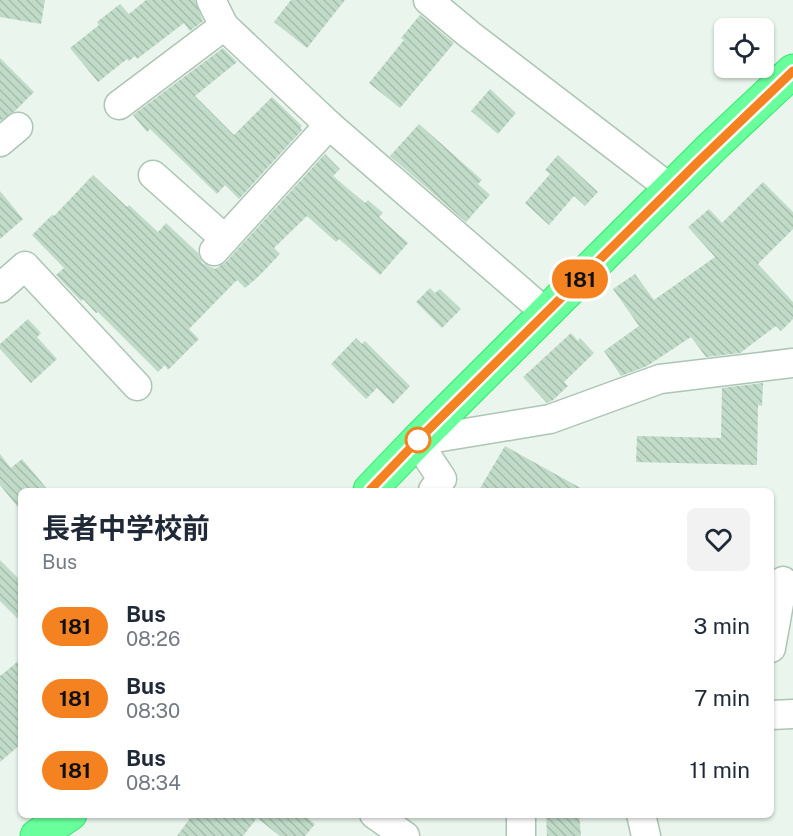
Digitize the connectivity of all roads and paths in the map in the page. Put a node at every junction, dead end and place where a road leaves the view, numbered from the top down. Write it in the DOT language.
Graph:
graph roads {
  1 [pos="211,0"];
  2 [pos="428,0"];
  3 [pos="224,26"];
  4 [pos="793,71"];
  5 [pos="119,105"];
  6 [pos="329,125"];
  7 [pos="153,175"];
  8 [pos="671,189"];
  9 [pos="0,288"];
  10 [pos="546,313"];
  11 [pos="793,363"];
  12 [pos="137,386"];
  13 [pos="417,441"];
  14 [pos="372,488"];
  15 [pos="435,488"];
  16 [pos="783,581"];
  17 [pos="774,631"];
  18 [pos="793,714"];
  19 [pos="774,715"];
  20 [pos="64,818"];
  21 [pos="380,818"];
  22 [pos="521,818"];
  23 [pos="642,818"];
  24 [pos="38,836"];
  25 [pos="405,836"];
  26 [pos="521,836"];
  27 [pos="646,836"];
  1 -- 3 [label="street"];
  2 -- 8 [label="street"];
  3 -- 5 [label="street"];
  3 -- 6 [label="street"];
  4 -- 8 [label="highway"];
  6 -- 7 [label="street"];
  6 -- 10 [label="street"];
  8 -- 10 [label="highway"];
  9 -- 12 [label="street"];
  10 -- 13 [label="highway"];
  11 -- 13 [label="street"];
  13 -- 14 [label="highway"];
  13 -- 15 [label="street"];
  16 -- 17 [label="street"];
  18 -- 19 [label="street"];
  20 -- 24 [label="highway"];
  21 -- 25 [label="street"];
  22 -- 26 [label="street"];
  23 -- 27 [label="street"];
}
